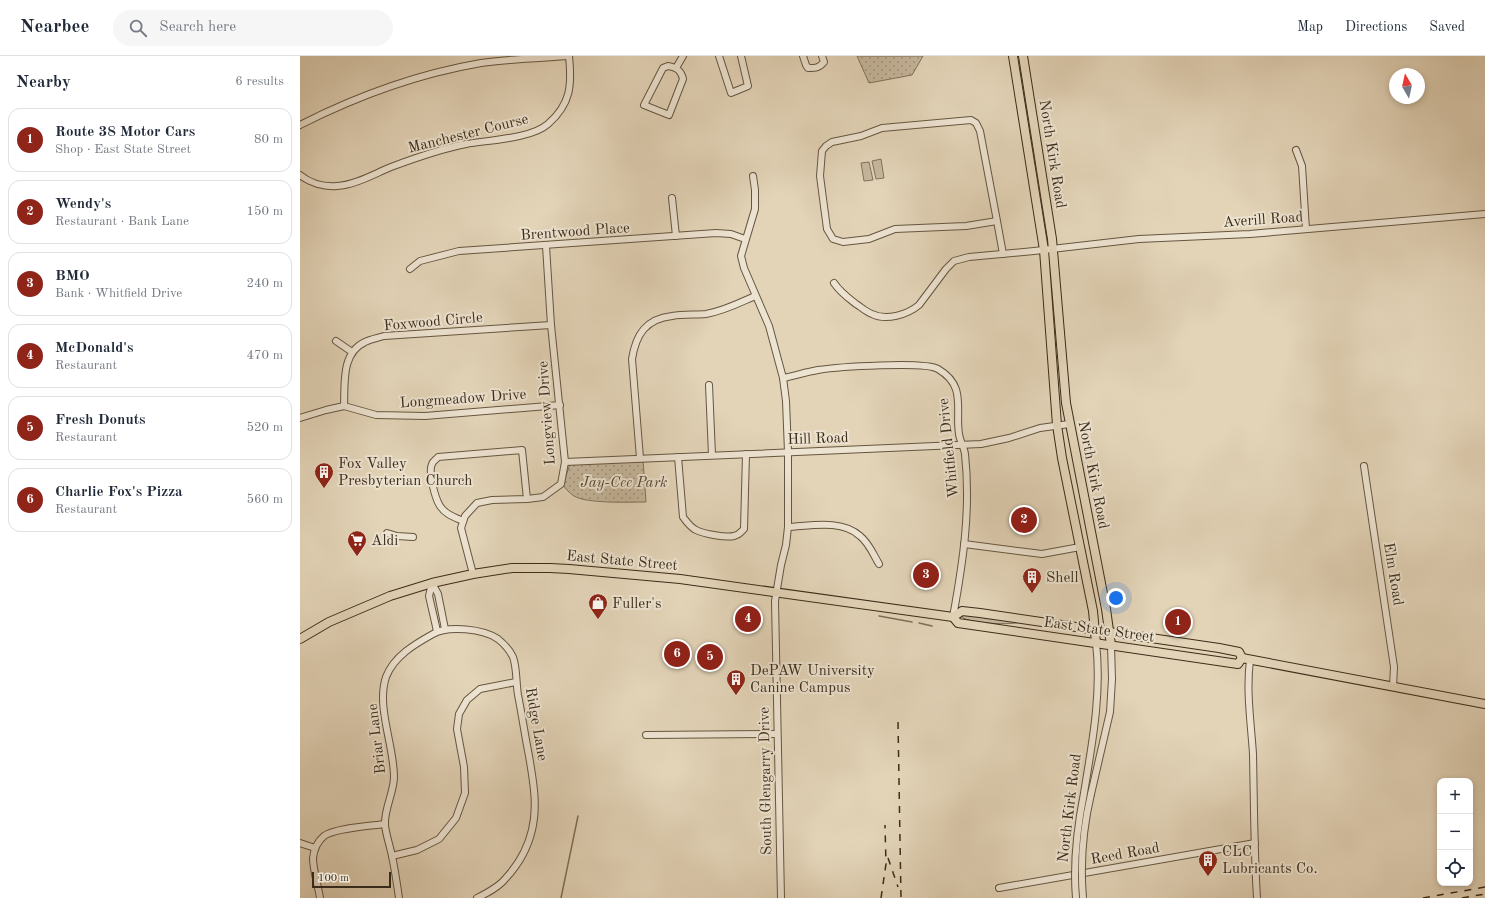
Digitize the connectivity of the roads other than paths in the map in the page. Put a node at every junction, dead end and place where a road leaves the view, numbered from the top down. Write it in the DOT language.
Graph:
graph roads {
  1 [pos="569,56"];
  2 [pos="683,56"];
  3 [pos="719,56"];
  4 [pos="742,56"];
  5 [pos="804,56"];
  6 [pos="822,56"];
  7 [pos="1013,56"];
  8 [pos="1023,56"];
  9 [pos="676,68"];
  10 [pos="300,125"];
  11 [pos="1296,150"];
  12 [pos="300,175"];
  13 [pos="753,176"];
  14 [pos="672,198"];
  15 [pos="1485,214"];
  16 [pos="997,222"];
  17 [pos="1306,229"];
  18 [pos="676,236"];
  19 [pos="745,239"];
  20 [pos="546,246"];
  21 [pos="1053,249"];
  22 [pos="1044,250"];
  23 [pos="1003,254"];
  24 [pos="410,269"];
  25 [pos="834,283"];
  26 [pos="755,296"];
  27 [pos="551,325"];
  28 [pos="336,341"];
  29 [pos="352,352"];
  30 [pos="783,378"];
  31 [pos="709,385"];
  32 [pos="560,404"];
  33 [pos="344,406"];
  34 [pos="300,418"];
  35 [pos="1069,424"];
  36 [pos="1057,425"];
  37 [pos="962,445"];
  38 [pos="788,452"];
  39 [pos="746,454"];
  40 [pos="712,455"];
  41 [pos="640,458"];
  42 [pos="678,458"];
  43 [pos="565,462"];
  44 [pos="1364,466"];
  45 [pos="527,499"];
  46 [pos="463,521"];
  47 [pos="788,527"];
  48 [pos="387,533"];
  49 [pos="413,537"];
  50 [pos="964,544"];
  51 [pos="1080,547"];
  52 [pos="879,564"];
  53 [pos="472,574"];
  54 [pos="432,583"];
  55 [pos="776,592"];
  56 [pos="953,617"];
  57 [pos="445,629"];
  58 [pos="1095,629"];
  59 [pos="437,631"];
  60 [pos="1109,631"];
  61 [pos="300,637"];
  62 [pos="1096,643"];
  63 [pos="1111,645"];
  64 [pos="1246,659"];
  65 [pos="516,682"];
  66 [pos="1393,687"];
  67 [pos="1485,704"];
  68 [pos="777,734"];
  69 [pos="646,735"];
  70 [pos="385,824"];
  71 [pos="300,843"];
  72 [pos="1255,843"];
  73 [pos="315,848"];
  74 [pos="392,856"];
  75 [pos="999,888"];
  76 [pos="320,898"];
  77 [pos="399,898"];
  78 [pos="477,898"];
  79 [pos="781,898"];
  80 [pos="1076,898"];
  81 [pos="1083,898"];
  82 [pos="1257,898"];
  1 -- 10 [label="street"];
  1 -- 12 [label="street, Manchester Course"];
  2 -- 9 [label="street"];
  3 -- 4 [label="street"];
  5 -- 6 [label="street"];
  7 -- 22 [label="main road, North Kirk Road"];
  8 -- 21 [label="main road, North Kirk Road"];
  9 -- 9 [label="street"];
  11 -- 17 [label="street"];
  13 -- 19 [label="street, South Glengarry Drive"];
  14 -- 18 [label="street"];
  15 -- 17 [label="street, Averill Road"];
  16 -- 16 [label="street"];
  16 -- 23 [label="street"];
  17 -- 21 [label="street, Averill Road"];
  18 -- 19 [label="street, Brentwood Place"];
  18 -- 20 [label="street, Brentwood Place"];
  19 -- 26 [label="street, South Glengarry Drive"];
  20 -- 24 [label="street, Brentwood Place"];
  20 -- 27 [label="street, Longview Drive"];
  21 -- 22 [label="street, Averill Road"];
  21 -- 35 [label="main road, North Kirk Road"];
  22 -- 23 [label="street, Averill Road"];
  22 -- 36 [label="main road, North Kirk Road"];
  23 -- 25 [label="street, Averill Road"];
  26 -- 30 [label="street, South Glengarry Drive"];
  26 -- 41 [label="street"];
  27 -- 29 [label="street, Foxwood Circle"];
  27 -- 32 [label="street, Longview Drive"];
  28 -- 29 [label="street"];
  29 -- 33 [label="street"];
  30 -- 37 [label="street, Whitfield Drive"];
  30 -- 38 [label="street, South Glengarry Drive"];
  31 -- 40 [label="street"];
  32 -- 33 [label="street, Longmeadow Drive"];
  32 -- 43 [label="street, Longview Drive"];
  33 -- 34 [label="street, Longmeadow Drive"];
  35 -- 36 [label="street, Hill Road"];
  35 -- 60 [label="main road, North Kirk Road"];
  36 -- 37 [label="street, Hill Road"];
  36 -- 51 [label="main road, North Kirk Road"];
  37 -- 38 [label="street, Hill Road"];
  37 -- 50 [label="street, Whitfield Drive"];
  38 -- 39 [label="street, Hill Road"];
  38 -- 47 [label="street, South Glengarry Drive"];
  39 -- 40 [label="street, Hill Road"];
  39 -- 42 [label="street"];
  40 -- 42 [label="street, Hill Road"];
  41 -- 42 [label="street, Hill Road"];
  41 -- 43 [label="street, Hill Road"];
  43 -- 45 [label="street, Longview Drive"];
  44 -- 66 [label="street, Elm Road"];
  45 -- 46 [label="street, Longview Drive"];
  45 -- 46 [label="street"];
  46 -- 53 [label="street"];
  47 -- 52 [label="street"];
  47 -- 55 [label="street, South Glengarry Drive"];
  48 -- 49 [label="street"];
  50 -- 51 [label="street"];
  50 -- 56 [label="street, Whitfield Drive"];
  51 -- 58 [label="main road, North Kirk Road"];
  53 -- 54 [label="main road, East State Street"];
  53 -- 55 [label="main road, East State Street"];
  54 -- 57 [label="street"];
  54 -- 59 [label="street"];
  54 -- 61 [label="main road, East State Street"];
  55 -- 56 [label="main road, East State Street"];
  55 -- 68 [label="street, South Glengarry Drive"];
  56 -- 58 [label="main road, East State Street"];
  56 -- 62 [label="main road, East State Street"];
  57 -- 59 [label="street, Briar Lane"];
  57 -- 65 [label="street, Ridge Lane"];
  58 -- 60 [label="main road, East State Street"];
  58 -- 62 [label="main road, North Kirk Road"];
  59 -- 70 [label="street, Briar Lane"];
  60 -- 63 [label="main road, North Kirk Road"];
  60 -- 64 [label="main road, East State Street"];
  62 -- 63 [label="main road, East State Street"];
  62 -- 80 [label="street, North Kirk Road, bridge"];
  63 -- 64 [label="main road, East State Street"];
  63 -- 81 [label="street, North Kirk Road, bridge"];
  64 -- 66 [label="main road, East State Street"];
  64 -- 72 [label="street"];
  65 -- 74 [label="street"];
  65 -- 78 [label="street, Ridge Lane"];
  66 -- 67 [label="main road, East State Street"];
  68 -- 69 [label="street"];
  68 -- 79 [label="street, South Glengarry Drive"];
  70 -- 73 [label="street"];
  70 -- 74 [label="street, Briar Lane"];
  71 -- 73 [label="street"];
  72 -- 75 [label="street, Reed Road"];
  72 -- 82 [label="street"];
  73 -- 76 [label="street"];
  74 -- 77 [label="street, Briar Lane"];
}
